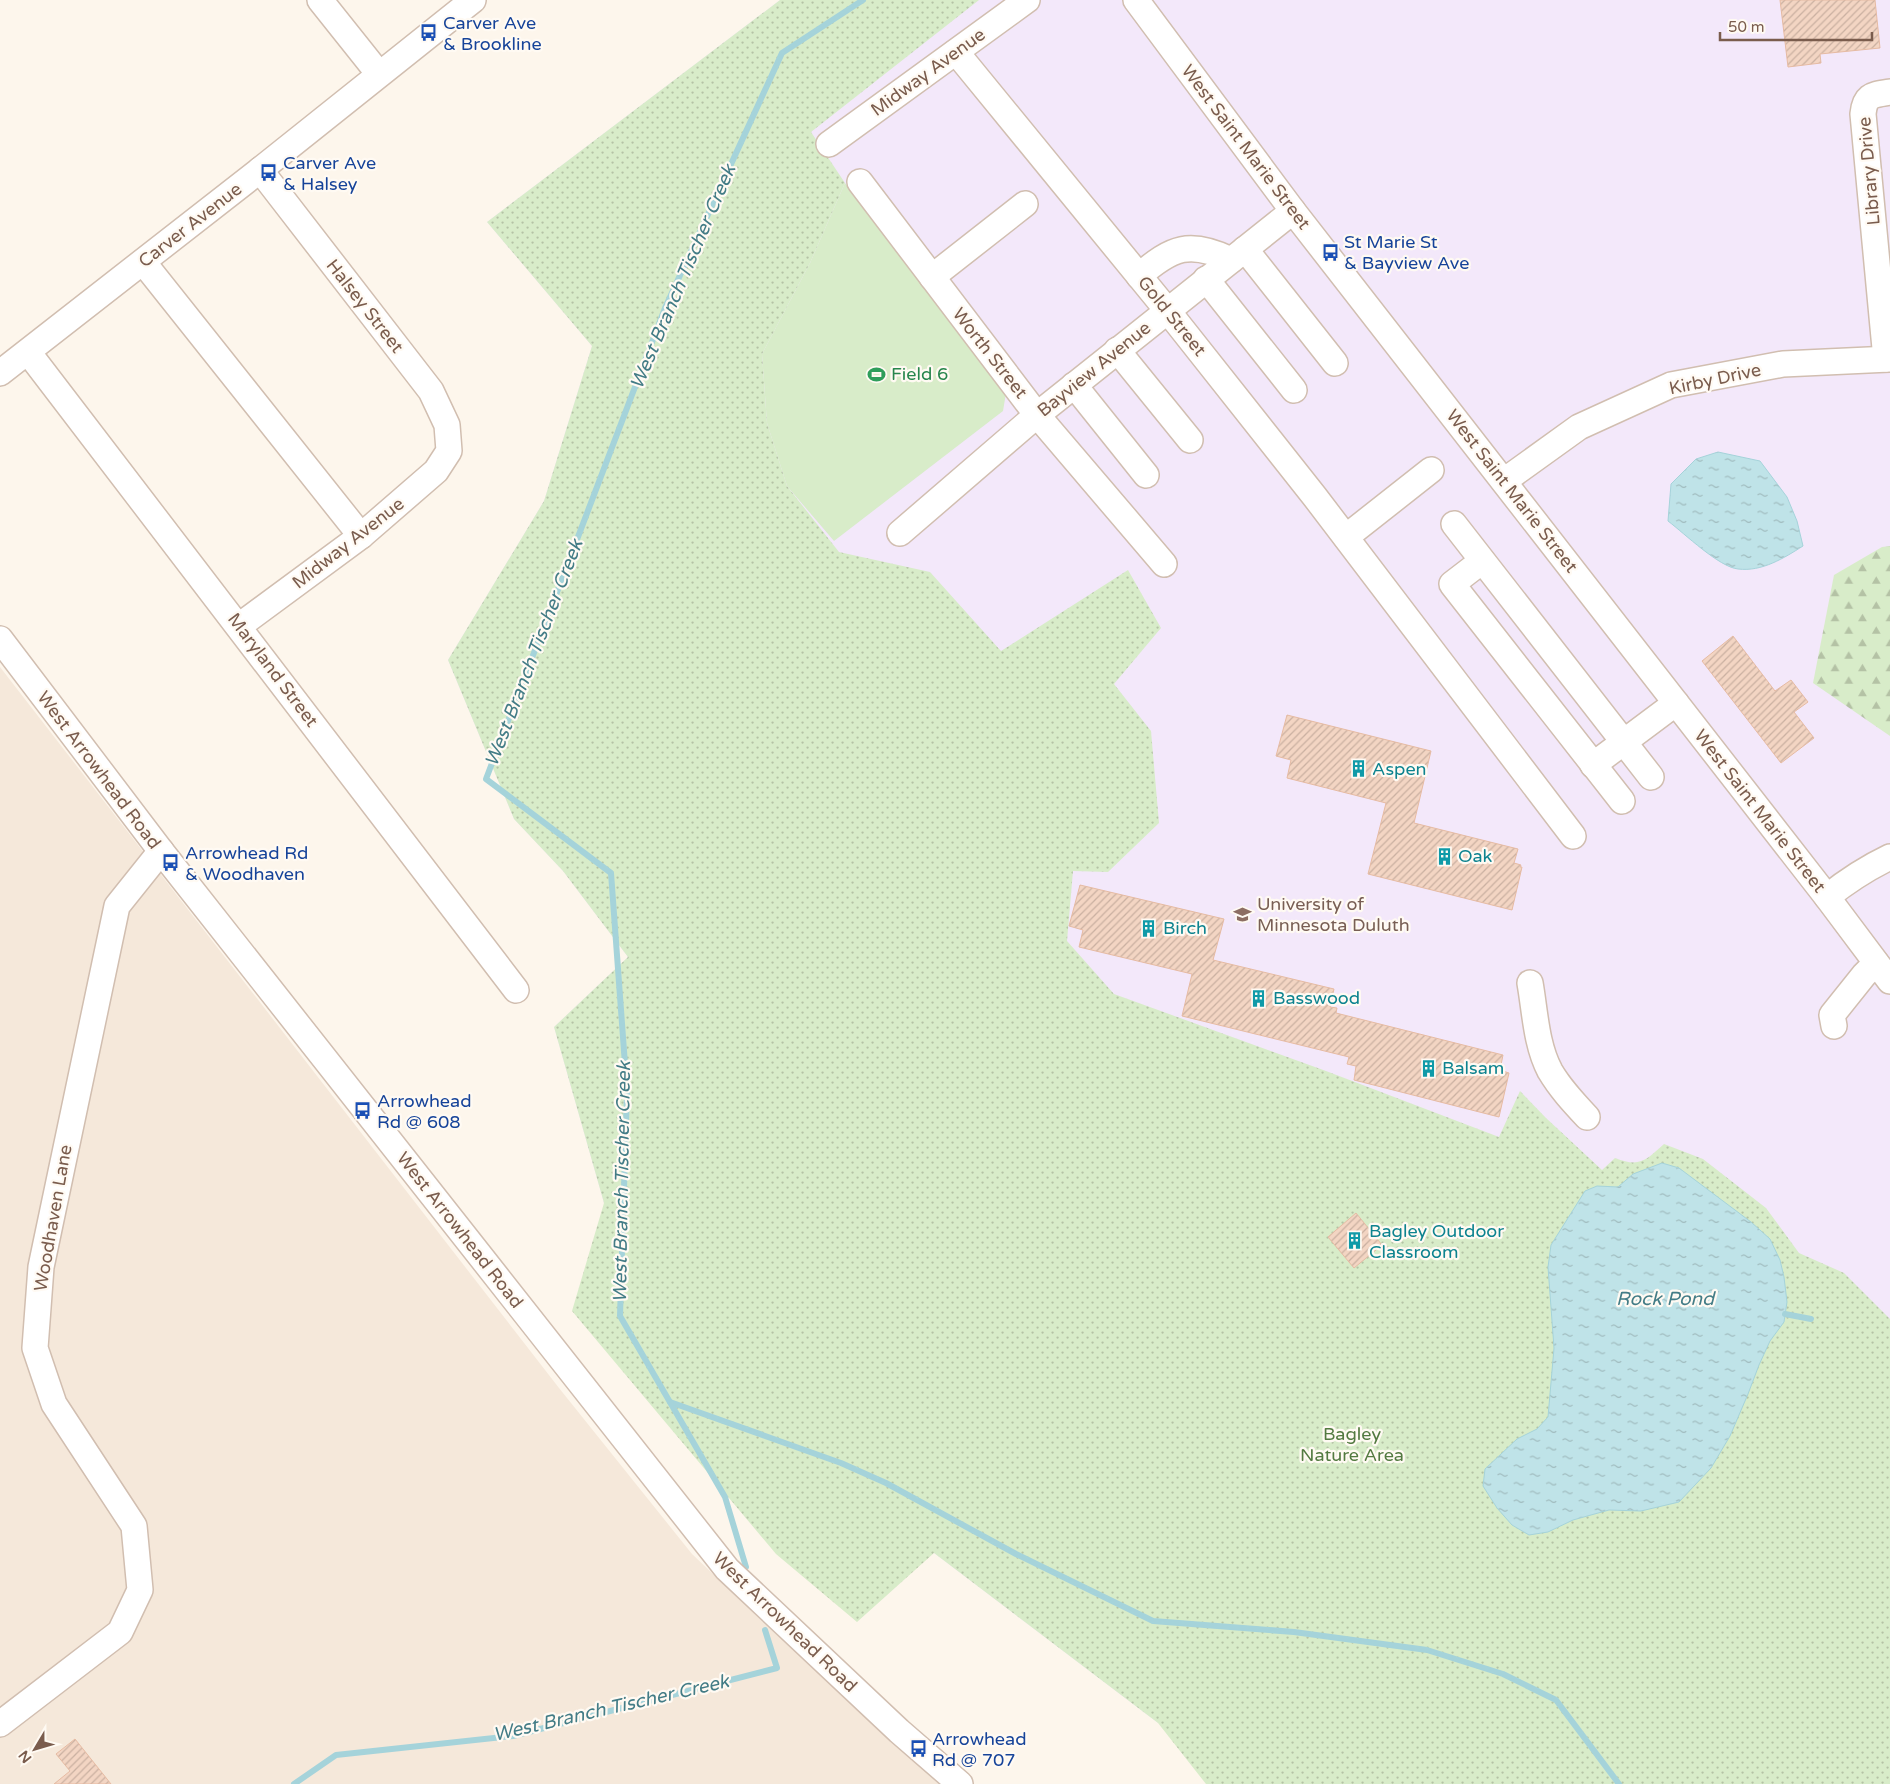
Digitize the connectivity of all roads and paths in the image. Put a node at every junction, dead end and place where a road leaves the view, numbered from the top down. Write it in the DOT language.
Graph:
graph roads {
  1 [pos="320,0"];
  2 [pos="473,0"];
  3 [pos="1027,0"];
  4 [pos="1148,4"];
  5 [pos="956,52"];
  6 [pos="379,74"];
  7 [pos="1890,92"];
  8 [pos="829,144"];
  9 [pos="260,170"];
  10 [pos="860,182"];
  11 [pos="1025,204"];
  12 [pos="1293,211"];
  13 [pos="1238,254"];
  14 [pos="143,262"];
  15 [pos="1139,276"];
  16 [pos="932,277"];
  17 [pos="1206,279"];
  18 [pos="1167,310"];
  19 [pos="1117,350"];
  20 [pos="28,352"];
  21 [pos="1888,359"];
  22 [pos="1335,363"];
  23 [pos="0,373"];
  24 [pos="1074,385"];
  25 [pos="1294,390"];
  26 [pos="1037,414"];
  27 [pos="1190,440"];
  28 [pos="450,451"];
  29 [pos="1432,470"];
  30 [pos="1146,475"];
  31 [pos="1504,481"];
  32 [pos="1454,524"];
  33 [pos="900,532"];
  34 [pos="361,536"];
  35 [pos="1346,537"];
  36 [pos="1482,561"];
  37 [pos="1164,564"];
  38 [pos="239,626"];
  39 [pos="0,639"];
  40 [pos="1676,703"];
  41 [pos="1623,741"];
  42 [pos="1593,765"];
  43 [pos="1651,777"];
  44 [pos="1622,801"];
  45 [pos="1573,836"];
  46 [pos="161,851"];
  47 [pos="1890,857"];
  48 [pos="1827,897"];
  49 [pos="1883,972"];
  50 [pos="1530,983"];
  51 [pos="516,990"];
  52 [pos="1834,1026"];
  53 [pos="1586,1117"];
  54 [pos="0,1724"];
  55 [pos="960,1784"];
  1 -- 6 [label="street"];
  2 -- 6 [label="street, Carver Avenue"];
  3 -- 5 [label="street, Midway Avenue"];
  4 -- 12 [label="street, West Saint Marie Street"];
  5 -- 8 [label="street, Midway Avenue"];
  5 -- 15 [label="street, Gold Street"];
  6 -- 9 [label="street, Carver Avenue"];
  7 -- 21 [label="street, Library Drive"];
  9 -- 14 [label="street, Carver Avenue"];
  9 -- 28 [label="street, Halsey Street"];
  10 -- 16 [label="street, Worth Street"];
  11 -- 16 [label="street"];
  12 -- 13 [label="street, Bayview Avenue"];
  12 -- 31 [label="street, West Saint Marie Street"];
  13 -- 15 [label="street"];
  13 -- 17 [label="street, Bayview Avenue"];
  13 -- 22 [label="street"];
  14 -- 20 [label="street, Carver Avenue"];
  14 -- 34 [label="street"];
  15 -- 18 [label="street, Gold Street"];
  16 -- 26 [label="street, Worth Street"];
  17 -- 18 [label="street, Bayview Avenue"];
  17 -- 25 [label="street"];
  18 -- 19 [label="street, Bayview Avenue"];
  18 -- 35 [label="street, Gold Street"];
  19 -- 24 [label="street, Bayview Avenue"];
  19 -- 27 [label="street"];
  20 -- 23 [label="street, Carver Avenue"];
  20 -- 38 [label="street, Maryland Street"];
  21 -- 31 [label="street, Kirby Drive"];
  24 -- 26 [label="street, Bayview Avenue"];
  24 -- 30 [label="street"];
  26 -- 33 [label="street, Bayview Avenue"];
  26 -- 37 [label="street, Worth Street"];
  28 -- 34 [label="street, Midway Avenue"];
  29 -- 35 [label="street"];
  31 -- 40 [label="street, West Saint Marie Street"];
  32 -- 36 [label="street"];
  34 -- 38 [label="street, Midway Avenue"];
  35 -- 45 [label="street, Gold Street"];
  36 -- 41 [label="street"];
  36 -- 42 [label="street"];
  38 -- 51 [label="street, Maryland Street"];
  39 -- 46 [label="street, West Arrowhead Road"];
  40 -- 41 [label="street"];
  40 -- 48 [label="street, West Saint Marie Street"];
  41 -- 42 [label="street"];
  41 -- 43 [label="street"];
  42 -- 44 [label="street"];
  46 -- 54 [label="street, Woodhaven Lane"];
  46 -- 55 [label="street, West Arrowhead Road"];
  47 -- 48 [label="street"];
  48 -- 49 [label="street, West Saint Marie Street"];
  49 -- 52 [label="street"];
  50 -- 53 [label="street"];
}
